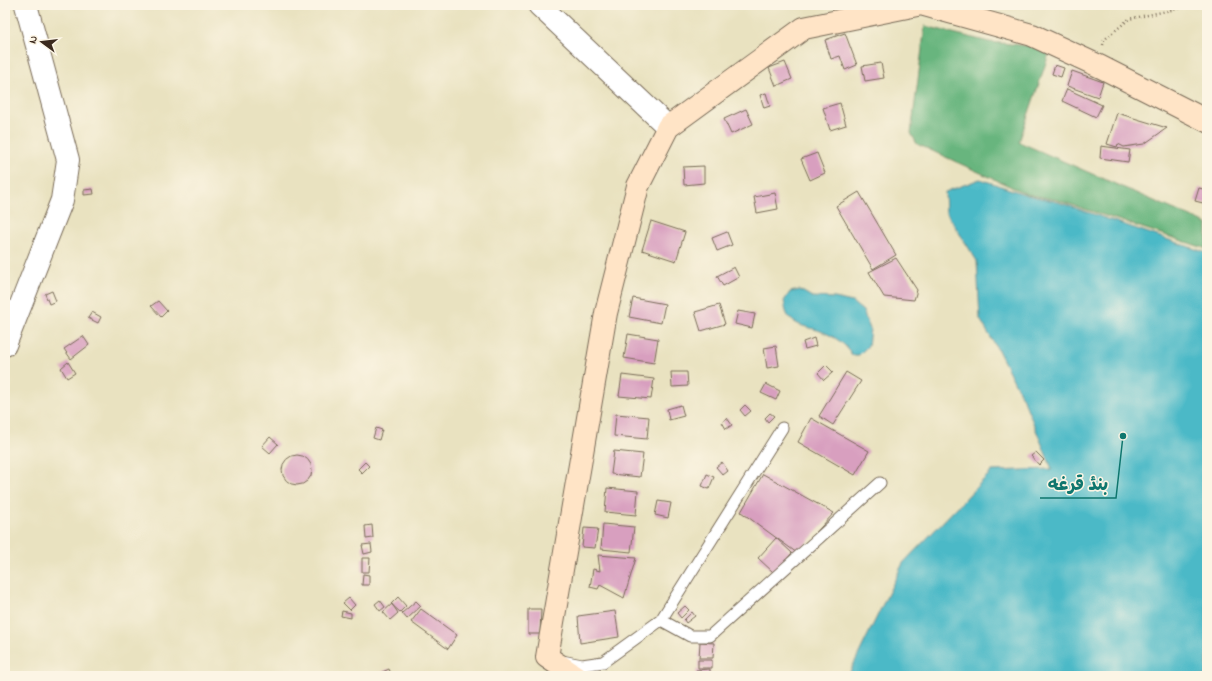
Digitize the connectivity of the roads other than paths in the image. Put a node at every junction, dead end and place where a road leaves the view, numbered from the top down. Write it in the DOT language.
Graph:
graph roads {
  1 [pos="26,5"];
  2 [pos="540,5"];
  3 [pos="917,5"];
  4 [pos="924,5"];
  5 [pos="1207,121"];
  6 [pos="668,127"];
  7 [pos="5,345"];
  8 [pos="782,428"];
  9 [pos="880,484"];
  10 [pos="661,620"];
  11 [pos="547,657"];
  12 [pos="575,676"];
  1 -- 7 [label="street"];
  2 -- 6 [label="street"];
  3 -- 6 [label="street"];
  4 -- 5 [label="street"];
  6 -- 11 [label="street"];
  8 -- 10 [label="lane"];
  9 -- 10 [label="lane"];
  10 -- 11 [label="lane"];
  11 -- 12 [label="street"];
}
